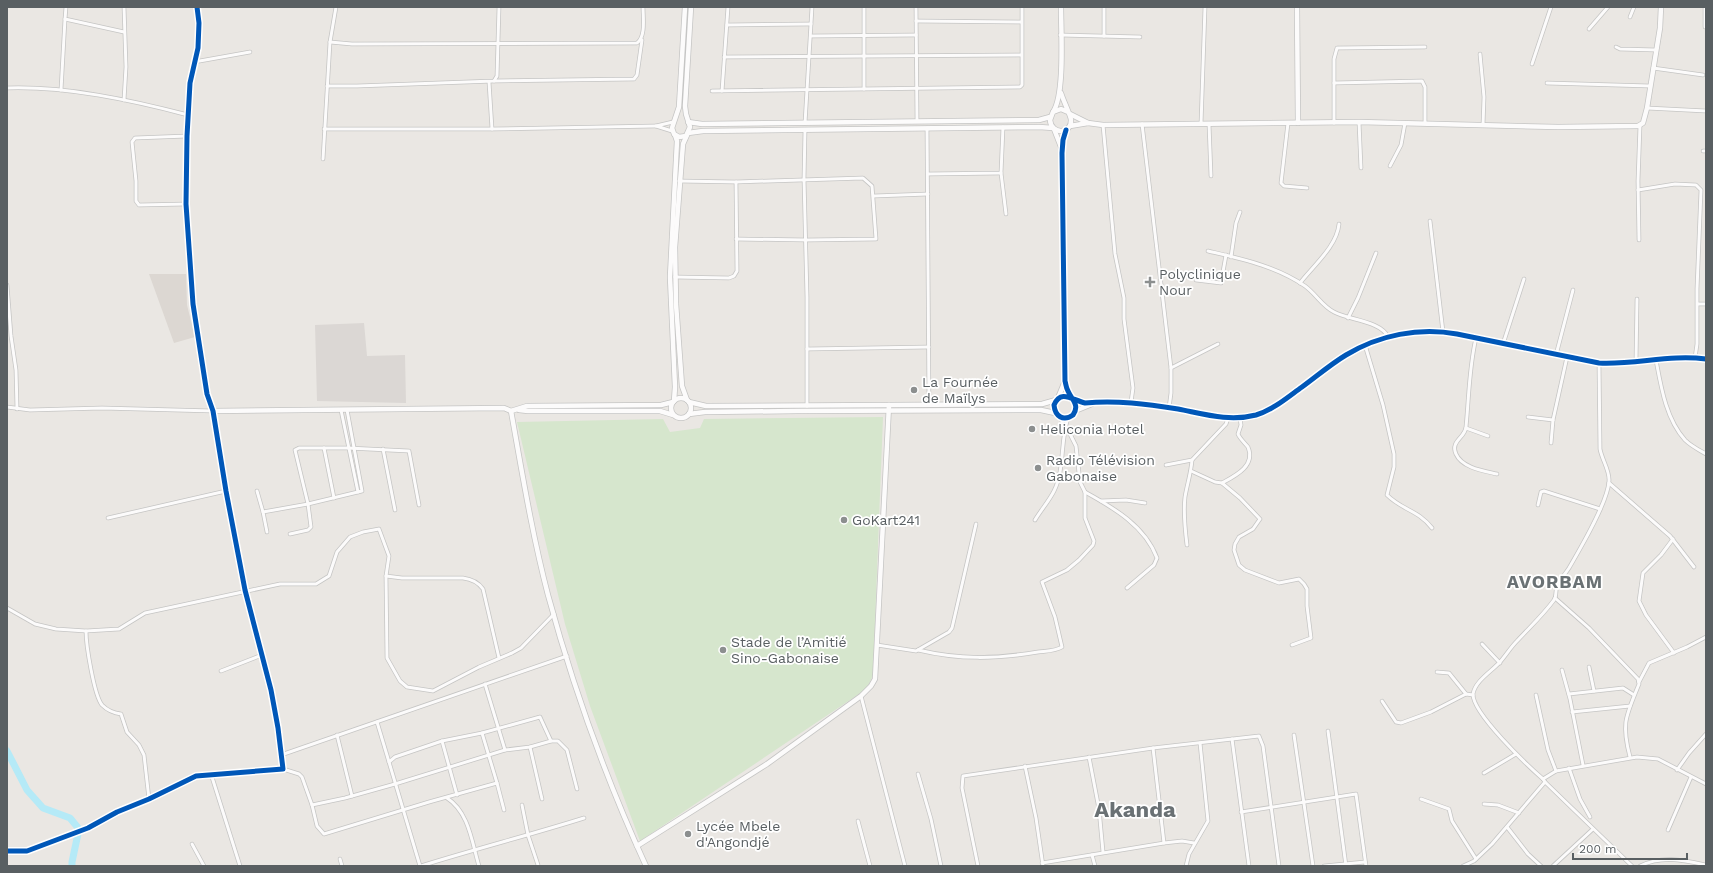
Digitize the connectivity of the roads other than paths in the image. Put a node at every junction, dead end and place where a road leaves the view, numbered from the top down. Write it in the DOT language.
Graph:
graph roads {
  1 [pos="66,7"];
  2 [pos="124,7"];
  3 [pos="197,7"];
  4 [pos="336,7"];
  5 [pos="499,7"];
  6 [pos="643,7"];
  7 [pos="685,7"];
  8 [pos="691,7"];
  9 [pos="728,7"];
  10 [pos="812,7"];
  11 [pos="864,7"];
  12 [pos="916,7"];
  13 [pos="1022,7"];
  14 [pos="1061,7"];
  15 [pos="1104,7"];
  16 [pos="1205,7"];
  17 [pos="1297,7"];
  18 [pos="1551,7"];
  19 [pos="1608,7"];
  20 [pos="1634,7"];
  21 [pos="1661,7"];
  22 [pos="1705,7"];
  23 [pos="1630,17"];
  24 [pos="66,19"];
  25 [pos="916,22"];
  26 [pos="1021,22"];
  27 [pos="811,24"];
  28 [pos="727,25"];
  29 [pos="1705,27"];
  30 [pos="1589,29"];
  31 [pos="124,32"];
  32 [pos="916,35"];
  33 [pos="1060,35"];
  34 [pos="642,36"];
  35 [pos="810,36"];
  36 [pos="864,36"];
  37 [pos="1104,36"];
  38 [pos="1140,37"];
  39 [pos="330,42"];
  40 [pos="497,44"];
  41 [pos="1425,47"];
  42 [pos="1616,47"];
  43 [pos="1656,50"];
  44 [pos="250,52"];
  45 [pos="1480,54"];
  46 [pos="916,55"];
  47 [pos="1021,55"];
  48 [pos="724,57"];
  49 [pos="809,57"];
  50 [pos="864,57"];
  51 [pos="194,62"];
  52 [pos="1532,64"];
  53 [pos="1653,68"];
  54 [pos="1703,75"];
  55 [pos="494,81"];
  56 [pos="489,82"];
  57 [pos="1547,83"];
  58 [pos="1334,84"];
  59 [pos="328,86"];
  60 [pos="1650,86"];
  61 [pos="7,88"];
  62 [pos="864,89"];
  63 [pos="916,89"];
  64 [pos="61,90"];
  65 [pos="808,90"];
  66 [pos="712,91"];
  67 [pos="722,91"];
  68 [pos="1060,92"];
  69 [pos="124,100"];
  70 [pos="1647,108"];
  71 [pos="1706,111"];
  72 [pos="1069,113"];
  73 [pos="188,114"];
  74 [pos="1052,115"];
  75 [pos="674,121"];
  76 [pos="917,121"];
  77 [pos="688,122"];
  78 [pos="1360,122"];
  79 [pos="805,123"];
  80 [pos="1088,123"];
  81 [pos="1288,123"];
  82 [pos="1298,123"];
  83 [pos="1334,123"];
  84 [pos="1405,123"];
  85 [pos="1424,123"];
  86 [pos="1142,124"];
  87 [pos="1201,124"];
  88 [pos="1209,124"];
  89 [pos="1103,125"];
  90 [pos="1483,125"];
  91 [pos="1640,125"];
  92 [pos="656,126"];
  93 [pos="1003,127"];
  94 [pos="927,128"];
  95 [pos="1068,128"];
  96 [pos="324,129"];
  97 [pos="492,129"];
  98 [pos="1054,129"];
  99 [pos="805,130"];
  100 [pos="674,133"];
  101 [pos="687,134"];
  102 [pos="187,136"];
  103 [pos="1062,153"];
  104 [pos="323,159"];
  105 [pos="1390,166"];
  106 [pos="1361,168"];
  107 [pos="1001,173"];
  108 [pos="928,174"];
  109 [pos="1211,176"];
  110 [pos="804,179"];
  111 [pos="679,181"];
  112 [pos="736,182"];
  113 [pos="1307,188"];
  114 [pos="1638,190"];
  115 [pos="928,194"];
  116 [pos="874,196"];
  117 [pos="186,204"];
  118 [pos="1240,212"];
  119 [pos="1006,214"];
  120 [pos="1430,221"];
  121 [pos="1339,224"];
  122 [pos="736,238"];
  123 [pos="807,240"];
  124 [pos="1639,240"];
  125 [pos="1208,251"];
  126 [pos="1376,253"];
  127 [pos="1226,255"];
  128 [pos="1231,257"];
  129 [pos="675,277"];
  130 [pos="1524,279"];
  131 [pos="1196,280"];
  132 [pos="1300,283"];
  133 [pos="7,285"];
  134 [pos="1573,290"];
  135 [pos="1637,299"];
  136 [pos="1698,304"];
  137 [pos="1706,304"];
  138 [pos="1348,318"];
  139 [pos="1443,332"];
  140 [pos="1388,337"];
  141 [pos="1476,338"];
  142 [pos="1218,344"];
  143 [pos="1503,344"];
  144 [pos="1365,345"];
  145 [pos="929,347"];
  146 [pos="807,349"];
  147 [pos="1556,355"];
  148 [pos="1566,357"];
  149 [pos="1695,358"];
  150 [pos="1706,359"];
  151 [pos="1656,360"];
  152 [pos="1636,362"];
  153 [pos="1599,363"];
  154 [pos="1171,368"];
  155 [pos="1065,381"];
  156 [pos="1073,398"];
  157 [pos="1057,399"];
  158 [pos="673,401"];
  159 [pos="688,401"];
  160 [pos="1097,402"];
  161 [pos="1130,402"];
  162 [pos="929,405"];
  163 [pos="807,406"];
  164 [pos="7,407"];
  165 [pos="889,408"];
  166 [pos="1168,408"];
  167 [pos="17,409"];
  168 [pos="517,409"];
  169 [pos="344,410"];
  170 [pos="213,411"];
  171 [pos="511,411"];
  172 [pos="1075,411"];
  173 [pos="1055,413"];
  174 [pos="689,414"];
  175 [pos="673,415"];
  176 [pos="1528,417"];
  177 [pos="1061,418"];
  178 [pos="1068,418"];
  179 [pos="1228,418"];
  180 [pos="1240,418"];
  181 [pos="1553,420"];
  182 [pos="1466,428"];
  183 [pos="1064,430"];
  184 [pos="1488,436"];
  185 [pos="1551,443"];
  186 [pos="324,448"];
  187 [pos="348,448"];
  188 [pos="354,448"];
  189 [pos="383,449"];
  190 [pos="1706,454"];
  191 [pos="1192,460"];
  192 [pos="1166,465"];
  193 [pos="1191,471"];
  194 [pos="1497,474"];
  195 [pos="1222,483"];
  196 [pos="1609,483"];
  197 [pos="226,491"];
  198 [pos="257,491"];
  199 [pos="358,492"];
  200 [pos="1085,492"];
  201 [pos="334,498"];
  202 [pos="1101,501"];
  203 [pos="1145,503"];
  204 [pos="308,504"];
  205 [pos="419,505"];
  206 [pos="1538,505"];
  207 [pos="1600,509"];
  208 [pos="394,510"];
  209 [pos="263,512"];
  210 [pos="108,518"];
  211 [pos="1035,520"];
  212 [pos="976,524"];
  213 [pos="1432,528"];
  214 [pos="267,532"];
  215 [pos="290,534"];
  216 [pos="1673,539"];
  217 [pos="1187,545"];
  218 [pos="1694,567"];
  219 [pos="386,576"];
  220 [pos="1127,588"];
  221 [pos="245,590"];
  222 [pos="1555,598"];
  223 [pos="7,608"];
  224 [pos="554,614"];
  225 [pos="86,631"];
  226 [pos="1706,638"];
  227 [pos="1482,644"];
  228 [pos="877,645"];
  229 [pos="1292,645"];
  230 [pos="918,650"];
  231 [pos="1674,653"];
  232 [pos="262,656"];
  233 [pos="567,656"];
  234 [pos="499,658"];
  235 [pos="1500,662"];
  236 [pos="1589,667"];
  237 [pos="1562,670"];
  238 [pos="221,671"];
  239 [pos="1437,672"];
  240 [pos="1639,682"];
  241 [pos="485,684"];
  242 [pos="1594,691"];
  243 [pos="1466,694"];
  244 [pos="1569,694"];
  245 [pos="1473,695"];
  246 [pos="1536,695"];
  247 [pos="1634,695"];
  248 [pos="861,696"];
  249 [pos="1382,701"];
  250 [pos="1630,706"];
  251 [pos="1572,712"];
  252 [pos="377,722"];
  253 [pos="500,728"];
  254 [pos="1328,731"];
  255 [pos="482,733"];
  256 [pos="1706,734"];
  257 [pos="337,735"];
  258 [pos="1294,735"];
  259 [pos="1232,739"];
  260 [pos="442,741"];
  261 [pos="550,741"];
  262 [pos="1200,743"];
  263 [pos="530,747"];
  264 [pos="1153,748"];
  265 [pos="505,750"];
  266 [pos="1516,754"];
  267 [pos="281,755"];
  268 [pos="488,755"];
  269 [pos="1089,757"];
  270 [pos="1630,757"];
  271 [pos="389,762"];
  272 [pos="1583,765"];
  273 [pos="1025,766"];
  274 [pos="449,767"];
  275 [pos="1569,768"];
  276 [pos="283,769"];
  277 [pos="1677,770"];
  278 [pos="1556,771"];
  279 [pos="1484,773"];
  280 [pos="211,774"];
  281 [pos="918,774"];
  282 [pos="1691,777"];
  283 [pos="1544,781"];
  284 [pos="395,784"];
  285 [pos="498,784"];
  286 [pos="1706,784"];
  287 [pos="577,789"];
  288 [pos="457,795"];
  289 [pos="352,796"];
  290 [pos="150,798"];
  291 [pos="447,798"];
  292 [pos="1337,798"];
  293 [pos="542,799"];
  294 [pos="1421,799"];
  295 [pos="1303,803"];
  296 [pos="1484,804"];
  297 [pos="312,805"];
  298 [pos="522,805"];
  299 [pos="1271,807"];
  300 [pos="403,810"];
  301 [pos="504,810"];
  302 [pos="1241,812"];
  303 [pos="1518,813"];
  304 [pos="1590,817"];
  305 [pos="584,818"];
  306 [pos="858,821"];
  307 [pos="1507,827"];
  308 [pos="1593,829"];
  309 [pos="1668,830"];
  310 [pos="528,835"];
  311 [pos="1194,842"];
  312 [pos="1164,843"];
  313 [pos="192,844"];
  314 [pos="637,846"];
  315 [pos="474,849"];
  316 [pos="7,851"];
  317 [pos="1103,852"];
  318 [pos="1092,855"];
  319 [pos="340,859"];
  320 [pos="1476,859"];
  321 [pos="1043,864"];
  322 [pos="1366,864"];
  323 [pos="538,865"];
  324 [pos="1346,865"];
  325 [pos="1706,865"];
  326 [pos="204,866"];
  327 [pos="240,866"];
  328 [pos="342,866"];
  329 [pos="421,866"];
  330 [pos="479,866"];
  331 [pos="646,866"];
  332 [pos="870,866"];
  333 [pos="905,866"];
  334 [pos="941,866"];
  335 [pos="978,866"];
  336 [pos="1095,866"];
  337 [pos="1186,866"];
  338 [pos="1249,866"];
  339 [pos="1279,866"];
  340 [pos="1313,866"];
  341 [pos="1324,866"];
  342 [pos="1463,866"];
  343 [pos="1541,866"];
  344 [pos="1553,866"];
  345 [pos="1632,866"];
  346 [pos="1640,866"];
  1 -- 24 [label="street"];
  2 -- 31 [label="street"];
  3 -- 51 [label="street"];
  4 -- 39 [label="street"];
  5 -- 40 [label="street"];
  6 -- 34 [label="street"];
  7 -- 75 [label="street"];
  8 -- 77 [label="street"];
  9 -- 28 [label="street"];
  10 -- 27 [label="street"];
  11 -- 36 [label="street"];
  12 -- 25 [label="street"];
  13 -- 26 [label="street"];
  14 -- 33 [label="street"];
  15 -- 37 [label="street"];
  16 -- 87 [label="street"];
  17 -- 82 [label="street"];
  18 -- 52 [label="street"];
  19 -- 30 [label="street"];
  20 -- 23 [label="street"];
  21 -- 43 [label="street"];
  22 -- 29 [label="street"];
  24 -- 31 [label="street"];
  24 -- 64 [label="street"];
  25 -- 26 [label="street"];
  25 -- 32 [label="street"];
  26 -- 47 [label="street"];
  27 -- 28 [label="street"];
  27 -- 35 [label="street"];
  28 -- 48 [label="street"];
  31 -- 69 [label="street"];
  32 -- 36 [label="street"];
  32 -- 46 [label="street"];
  33 -- 37 [label="street"];
  33 -- 68 [label="street"];
  34 -- 40 [label="street"];
  34 -- 55 [label="street"];
  35 -- 36 [label="street"];
  35 -- 49 [label="street"];
  36 -- 50 [label="street"];
  37 -- 38 [label="street"];
  39 -- 40 [label="street"];
  39 -- 59 [label="street"];
  40 -- 55 [label="street"];
  41 -- 58 [label="street"];
  42 -- 43 [label="street"];
  43 -- 53 [label="street"];
  44 -- 51 [label="street"];
  45 -- 90 [label="street"];
  46 -- 47 [label="street"];
  46 -- 50 [label="street"];
  46 -- 63 [label="street"];
  47 -- 63 [label="street"];
  48 -- 49 [label="street"];
  48 -- 67 [label="street"];
  49 -- 50 [label="street"];
  49 -- 65 [label="street"];
  50 -- 62 [label="street"];
  51 -- 73 [label="street"];
  53 -- 54 [label="street"];
  53 -- 60 [label="street"];
  55 -- 56 [label="street"];
  56 -- 59 [label="street"];
  56 -- 97 [label="street"];
  57 -- 60 [label="street"];
  58 -- 83 [label="street"];
  58 -- 85 [label="street"];
  59 -- 96 [label="street"];
  60 -- 70 [label="street"];
  61 -- 64 [label="street"];
  62 -- 63 [label="street"];
  62 -- 65 [label="street"];
  63 -- 76 [label="street"];
  64 -- 69 [label="street"];
  65 -- 67 [label="street"];
  65 -- 79 [label="street"];
  66 -- 67 [label="street"];
  68 -- 72 [label="street"];
  68 -- 74 [label="street"];
  69 -- 73 [label="street"];
  70 -- 71 [label="street"];
  70 -- 91 [label="street"];
  72 -- 74 [label="street"];
  72 -- 80 [label="street"];
  72 -- 95 [label="street"];
  73 -- 102 [label="street"];
  74 -- 76 [label="street"];
  74 -- 98 [label="street"];
  75 -- 77 [label="street"];
  75 -- 92 [label="street"];
  75 -- 100 [label="street"];
  76 -- 79 [label="street"];
  77 -- 79 [label="street"];
  77 -- 101 [label="street"];
  78 -- 83 [label="street"];
  78 -- 84 [label="street"];
  78 -- 106 [label="street"];
  80 -- 89 [label="street"];
  80 -- 95 [label="street"];
  81 -- 82 [label="street"];
  81 -- 88 [label="street"];
  81 -- 113 [label="street"];
  82 -- 83 [label="street"];
  84 -- 85 [label="street"];
  84 -- 105 [label="street"];
  85 -- 90 [label="street"];
  86 -- 87 [label="street"];
  86 -- 89 [label="street"];
  86 -- 154 [label="street"];
  87 -- 88 [label="street"];
  88 -- 109 [label="street"];
  89 -- 161 [label="street"];
  90 -- 91 [label="street"];
  91 -- 114 [label="street"];
  92 -- 97 [label="street"];
  92 -- 100 [label="street"];
  93 -- 94 [label="street"];
  93 -- 98 [label="street"];
  93 -- 107 [label="street"];
  94 -- 99 [label="street"];
  94 -- 108 [label="street"];
  95 -- 98 [label="street"];
  95 -- 103 [label="street"];
  96 -- 97 [label="street"];
  96 -- 104 [label="street"];
  98 -- 103 [label="street"];
  99 -- 101 [label="street"];
  99 -- 110 [label="street"];
  100 -- 101 [label="street"];
  100 -- 158 [label="street"];
  101 -- 111 [label="street"];
  102 -- 117 [label="street"];
  102 -- 117 [label="street"];
  103 -- 155 [label="street"];
  107 -- 108 [label="street"];
  107 -- 119 [label="street"];
  108 -- 115 [label="street"];
  110 -- 112 [label="street"];
  110 -- 116 [label="street"];
  110 -- 123 [label="street"];
  111 -- 112 [label="street"];
  111 -- 129 [label="street"];
  112 -- 122 [label="street"];
  114 -- 124 [label="street"];
  114 -- 136 [label="street"];
  115 -- 116 [label="street"];
  115 -- 145 [label="street"];
  116 -- 123 [label="street"];
  117 -- 170 [label="street"];
  118 -- 128 [label="street"];
  120 -- 139 [label="street"];
  121 -- 132 [label="street"];
  122 -- 123 [label="street"];
  122 -- 129 [label="street"];
  123 -- 146 [label="street"];
  125 -- 127 [label="street"];
  126 -- 138 [label="street"];
  127 -- 128 [label="street"];
  127 -- 131 [label="street"];
  128 -- 132 [label="street"];
  129 -- 159 [label="street"];
  130 -- 143 [label="street"];
  132 -- 138 [label="street"];
  133 -- 167 [label="street"];
  134 -- 147 [label="street"];
  135 -- 152 [label="street"];
  136 -- 137 [label="street"];
  136 -- 149 [label="street"];
  138 -- 140 [label="street"];
  139 -- 140 [label="street"];
  139 -- 141 [label="street"];
  140 -- 144 [label="street"];
  141 -- 143 [label="street"];
  141 -- 182 [label="street"];
  142 -- 154 [label="street"];
  143 -- 147 [label="street"];
  144 -- 180 [label="street"];
  144 -- 213 [label="street"];
  145 -- 146 [label="street"];
  145 -- 162 [label="street"];
  146 -- 163 [label="street"];
  147 -- 148 [label="street"];
  148 -- 153 [label="street"];
  148 -- 181 [label="street"];
  149 -- 150 [label="street"];
  149 -- 151 [label="street"];
  151 -- 152 [label="street"];
  151 -- 190 [label="street"];
  152 -- 153 [label="street"];
  153 -- 196 [label="street"];
  154 -- 166 [label="street"];
  155 -- 156 [label="street"];
  155 -- 157 [label="street"];
  156 -- 157 [label="street"];
  156 -- 160 [label="street"];
  156 -- 172 [label="street"];
  157 -- 162 [label="street"];
  157 -- 173 [label="street"];
  158 -- 159 [label="street"];
  158 -- 168 [label="street"];
  158 -- 175 [label="street"];
  159 -- 163 [label="street"];
  159 -- 174 [label="street"];
  160 -- 161 [label="street"];
  160 -- 172 [label="street"];
  161 -- 166 [label="street"];
  162 -- 165 [label="street"];
  163 -- 165 [label="street"];
  164 -- 167 [label="street"];
  165 -- 173 [label="street"];
  165 -- 174 [label="street"];
  165 -- 228 [label="street"];
  166 -- 179 [label="street"];
  167 -- 170 [label="street"];
  168 -- 171 [label="street"];
  168 -- 175 [label="street"];
  169 -- 170 [label="street"];
  169 -- 171 [label="street"];
  169 -- 187 [label="street"];
  169 -- 188 [label="street"];
  170 -- 197 [label="street"];
  171 -- 224 [label="street"];
  172 -- 178 [label="street"];
  173 -- 177 [label="street"];
  174 -- 175 [label="street"];
  176 -- 181 [label="street"];
  177 -- 178 [label="street"];
  177 -- 183 [label="street"];
  178 -- 183 [label="street"];
  179 -- 180 [label="street"];
  179 -- 191 [label="street"];
  180 -- 195 [label="street"];
  181 -- 185 [label="street"];
  182 -- 184 [label="street"];
  182 -- 194 [label="street"];
  183 -- 200 [label="street"];
  183 -- 211 [label="street"];
  186 -- 187 [label="street"];
  186 -- 201 [label="street"];
  186 -- 204 [label="street"];
  187 -- 188 [label="street"];
  187 -- 199 [label="street"];
  188 -- 189 [label="street"];
  188 -- 199 [label="street"];
  189 -- 205 [label="street"];
  189 -- 208 [label="street"];
  191 -- 192 [label="street"];
  191 -- 193 [label="street"];
  193 -- 195 [label="street"];
  193 -- 217 [label="street"];
  195 -- 229 [label="street"];
  196 -- 207 [label="street"];
  196 -- 216 [label="street"];
  197 -- 210 [label="street"];
  197 -- 221 [label="street"];
  198 -- 209 [label="street"];
  199 -- 201 [label="street"];
  200 -- 202 [label="street"];
  200 -- 230 [label="street"];
  201 -- 204 [label="street"];
  202 -- 203 [label="street"];
  202 -- 220 [label="street"];
  204 -- 209 [label="street"];
  204 -- 215 [label="street"];
  206 -- 207 [label="street"];
  207 -- 222 [label="street"];
  209 -- 214 [label="street"];
  212 -- 230 [label="street"];
  216 -- 218 [label="street"];
  216 -- 231 [label="street"];
  219 -- 221 [label="street"];
  219 -- 234 [label="street"];
  219 -- 234 [label="street"];
  221 -- 225 [label="street"];
  221 -- 232 [label="street"];
  222 -- 235 [label="street"];
  222 -- 240 [label="street"];
  223 -- 225 [label="street"];
  224 -- 233 [label="street"];
  224 -- 234 [label="street"];
  225 -- 290 [label="street"];
  226 -- 231 [label="street"];
  227 -- 235 [label="street"];
  228 -- 230 [label="street"];
  228 -- 248 [label="street"];
  231 -- 240 [label="street"];
  232 -- 238 [label="street"];
  232 -- 267 [label="street"];
  233 -- 241 [label="street"];
  233 -- 314 [label="street"];
  235 -- 245 [label="street"];
  236 -- 242 [label="street"];
  237 -- 244 [label="street"];
  239 -- 243 [label="street"];
  240 -- 247 [label="street"];
  241 -- 252 [label="street"];
  241 -- 253 [label="street"];
  242 -- 244 [label="street"];
  242 -- 247 [label="street"];
  243 -- 245 [label="street"];
  243 -- 249 [label="street"];
  244 -- 251 [label="street"];
  245 -- 266 [label="street"];
  246 -- 278 [label="street"];
  247 -- 250 [label="street"];
  248 -- 314 [label="street"];
  248 -- 333 [label="street"];
  250 -- 251 [label="street"];
  250 -- 270 [label="street"];
  251 -- 272 [label="street"];
  252 -- 257 [label="street"];
  252 -- 271 [label="street"];
  253 -- 255 [label="street"];
  253 -- 261 [label="street"];
  253 -- 265 [label="street"];
  254 -- 292 [label="street"];
  255 -- 260 [label="street"];
  255 -- 268 [label="street"];
  256 -- 277 [label="street"];
  257 -- 267 [label="street"];
  257 -- 289 [label="street"];
  258 -- 295 [label="street"];
  259 -- 262 [label="street"];
  259 -- 299 [label="street"];
  259 -- 302 [label="street"];
  260 -- 271 [label="street"];
  260 -- 274 [label="street"];
  261 -- 263 [label="street"];
  261 -- 287 [label="street"];
  262 -- 264 [label="street"];
  262 -- 311 [label="street"];
  263 -- 265 [label="street"];
  263 -- 293 [label="street"];
  264 -- 269 [label="street"];
  264 -- 312 [label="street"];
  265 -- 268 [label="street"];
  266 -- 279 [label="street"];
  266 -- 283 [label="street"];
  267 -- 276 [label="street"];
  268 -- 274 [label="street"];
  268 -- 285 [label="street"];
  269 -- 273 [label="street"];
  269 -- 317 [label="street"];
  270 -- 272 [label="street"];
  270 -- 277 [label="street"];
  271 -- 284 [label="street"];
  272 -- 275 [label="street"];
  273 -- 321 [label="street"];
  273 -- 335 [label="street"];
  274 -- 284 [label="street"];
  274 -- 288 [label="street"];
  275 -- 278 [label="street"];
  275 -- 304 [label="street"];
  276 -- 280 [label="street"];
  276 -- 297 [label="street"];
  277 -- 282 [label="street"];
  278 -- 283 [label="street"];
  280 -- 290 [label="street"];
  280 -- 327 [label="street"];
  281 -- 334 [label="street"];
  282 -- 286 [label="street"];
  282 -- 309 [label="street"];
  283 -- 303 [label="street"];
  283 -- 308 [label="street"];
  284 -- 289 [label="street"];
  284 -- 300 [label="street"];
  285 -- 288 [label="street"];
  285 -- 301 [label="street"];
  288 -- 291 [label="street"];
  289 -- 297 [label="street"];
  290 -- 316 [label="street"];
  291 -- 300 [label="street"];
  291 -- 315 [label="street"];
  292 -- 295 [label="street"];
  292 -- 322 [label="street"];
  292 -- 324 [label="street"];
  294 -- 320 [label="street"];
  295 -- 299 [label="street"];
  295 -- 340 [label="street"];
  296 -- 303 [label="street"];
  297 -- 300 [label="street"];
  298 -- 310 [label="street"];
  299 -- 302 [label="street"];
  299 -- 339 [label="street"];
  300 -- 329 [label="street"];
  302 -- 338 [label="street"];
  303 -- 307 [label="street"];
  305 -- 310 [label="street"];
  306 -- 332 [label="street"];
  307 -- 320 [label="street"];
  307 -- 343 [label="street"];
  308 -- 344 [label="street"];
  308 -- 345 [label="street"];
  310 -- 315 [label="street"];
  310 -- 323 [label="street"];
  311 -- 312 [label="street"];
  311 -- 337 [label="street"];
  312 -- 317 [label="street"];
  313 -- 326 [label="street"];
  314 -- 331 [label="street"];
  315 -- 329 [label="street"];
  315 -- 330 [label="street"];
  317 -- 318 [label="street"];
  318 -- 321 [label="street"];
  318 -- 336 [label="street"];
  319 -- 328 [label="street"];
  320 -- 342 [label="street"];
  322 -- 324 [label="street"];
  324 -- 341 [label="street"];
  325 -- 346 [label="street"];
}
